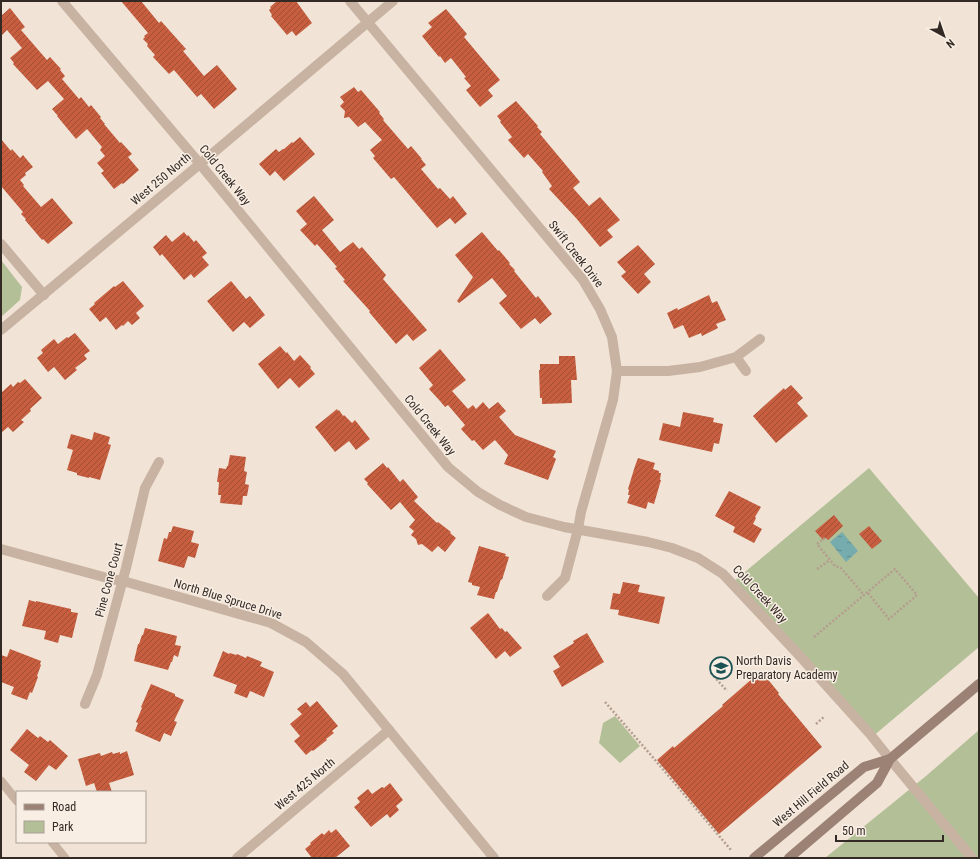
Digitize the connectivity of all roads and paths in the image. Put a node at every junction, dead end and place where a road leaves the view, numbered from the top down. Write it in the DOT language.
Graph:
graph roads {
  1 [pos="62,1"];
  2 [pos="350,1"];
  3 [pos="393,1"];
  4 [pos="368,22"];
  5 [pos="200,164"];
  6 [pos="1,244"];
  7 [pos="44,295"];
  8 [pos="1,330"];
  9 [pos="760,339"];
  10 [pos="736,357"];
  11 [pos="746,370"];
  12 [pos="617,371"];
  13 [pos="158,462"];
  14 [pos="578,529"];
  15 [pos="824,538"];
  16 [pos="1,549"];
  17 [pos="830,560"];
  18 [pos="817,569"];
  19 [pos="123,581"];
  20 [pos="868,593"];
  21 [pos="547,596"];
  22 [pos="864,596"];
  23 [pos="814,636"];
  24 [pos="711,673"];
  25 [pos="979,684"];
  26 [pos="727,691"];
  27 [pos="605,702"];
  28 [pos="86,704"];
  29 [pos="825,716"];
  30 [pos="816,724"];
  31 [pos="389,730"];
  32 [pos="890,759"];
  33 [pos="1,781"];
  34 [pos="16,799"];
  35 [pos="53,843"];
  36 [pos="731,850"];
  37 [pos="65,858"];
  38 [pos="237,858"];
  39 [pos="494,858"];
  40 [pos="754,858"];
  41 [pos="789,858"];
  42 [pos="972,858"];
  1 -- 5 [label="street, Cold Creek Way"];
  2 -- 4 [label="street, Swift Creek Drive"];
  3 -- 4 [label="street, West 250 North"];
  4 -- 5 [label="street, West 250 North"];
  4 -- 12 [label="street, Swift Creek Drive"];
  5 -- 7 [label="street, West 250 North"];
  5 -- 14 [label="street, Cold Creek Way"];
  6 -- 7 [label="street"];
  7 -- 8 [label="street, West 250 North"];
  9 -- 10 [label="street"];
  10 -- 11 [label="street"];
  10 -- 12 [label="street"];
  12 -- 14 [label="street, Swift Creek Drive"];
  13 -- 19 [label="street, Pine Cone Court"];
  14 -- 21 [label="street, Swift Creek Drive"];
  14 -- 32 [label="street, Cold Creek Way"];
  15 -- 17 [label="path"];
  16 -- 19 [label="street, North Blue Spruce Drive"];
  17 -- 18 [label="path"];
  17 -- 22 [label="path"];
  19 -- 28 [label="street, Pine Cone Court"];
  19 -- 31 [label="street, North Blue Spruce Drive"];
  20 -- 20 [label="path"];
  20 -- 22 [label="path"];
  22 -- 23 [label="path"];
  24 -- 26 [label="path"];
  25 -- 32 [label="main road, West Hill Field Road"];
  27 -- 36 [label="path"];
  29 -- 30 [label="path"];
  31 -- 38 [label="street, West 425 North"];
  31 -- 39 [label="street, North Blue Spruce Drive"];
  32 -- 40 [label="main road, West Hill Field Road"];
  32 -- 41 [label="main road, West Hill Field Road"];
  32 -- 42 [label="street, Cold Creek Way"];
  33 -- 34 [label="lane"];
  35 -- 37 [label="lane"];
}
